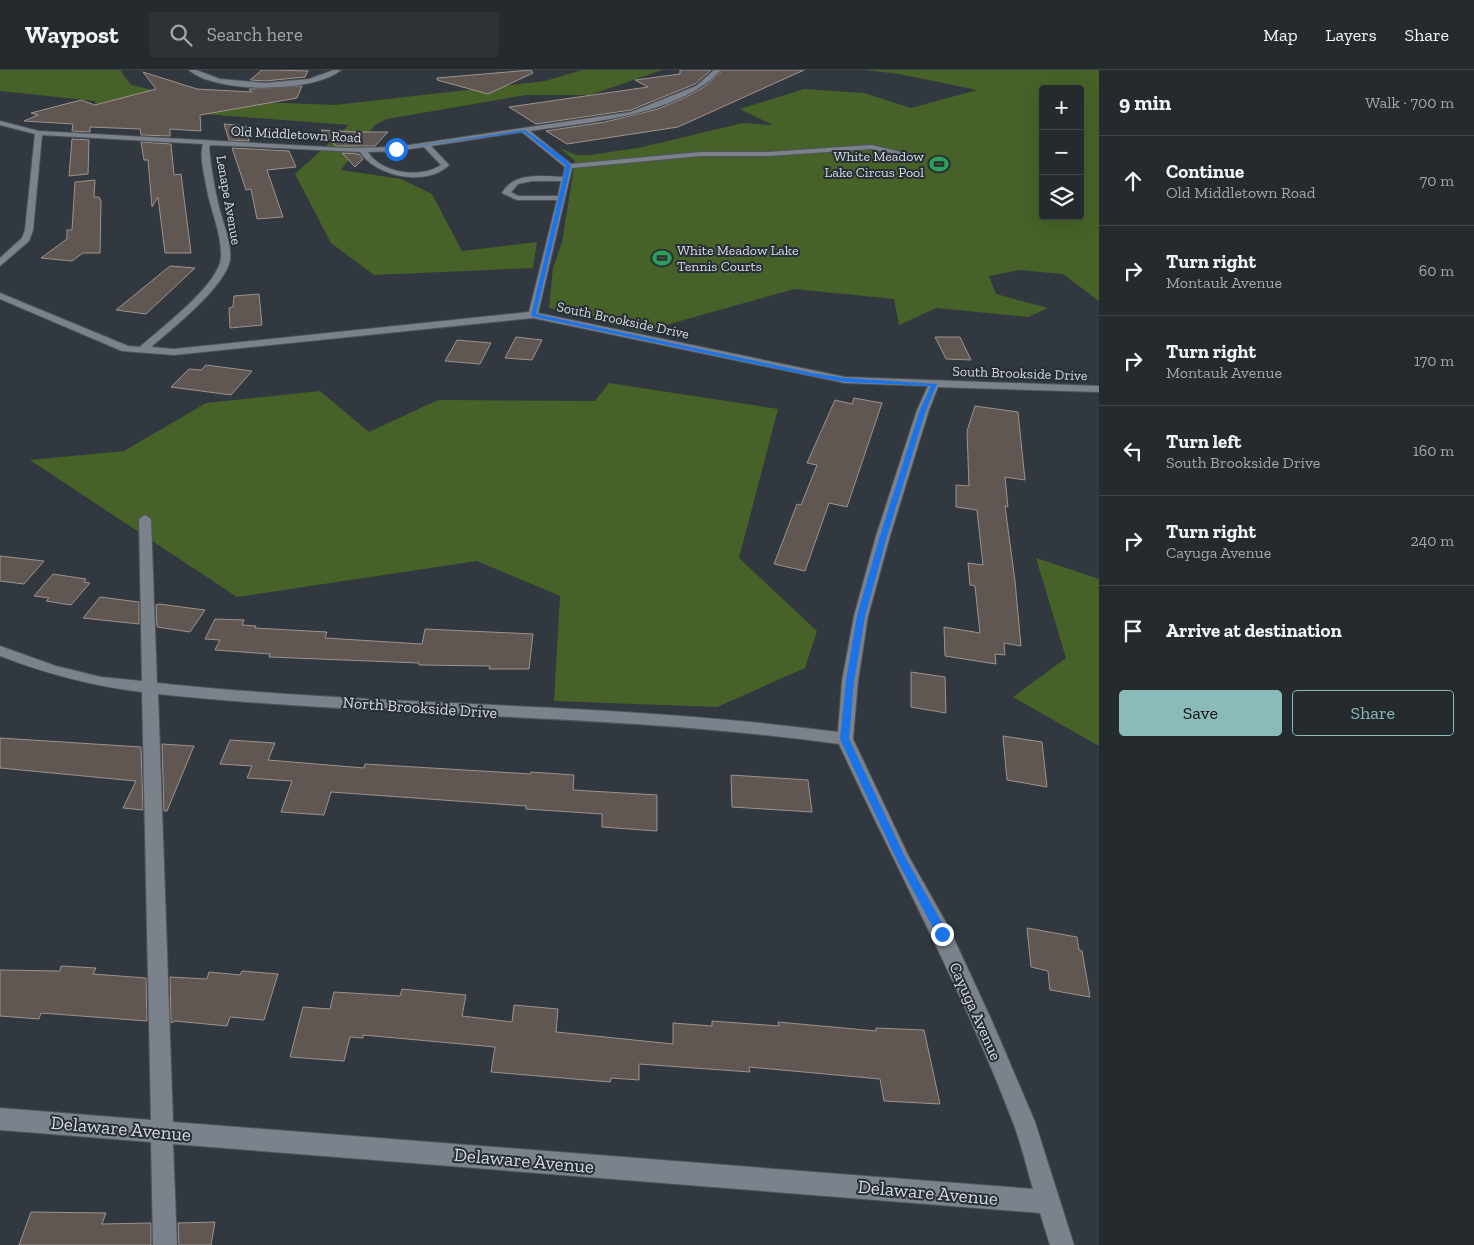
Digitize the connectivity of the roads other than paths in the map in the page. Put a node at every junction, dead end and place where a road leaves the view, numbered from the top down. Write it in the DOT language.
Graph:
graph roads {
  1 [pos="192,70"];
  2 [pos="338,70"];
  3 [pos="718,70"];
  4 [pos="0,123"];
  5 [pos="525,131"];
  6 [pos="39,132"];
  7 [pos="209,142"];
  8 [pos="427,146"];
  9 [pos="362,150"];
  10 [pos="912,155"];
  11 [pos="568,166"];
  12 [pos="567,179"];
  13 [pos="562,198"];
  14 [pos="0,263"];
  15 [pos="0,296"];
  16 [pos="533,315"];
  17 [pos="141,350"];
  18 [pos="934,384"];
  19 [pos="1099,389"];
  20 [pos="145,519"];
  21 [pos="0,651"];
  22 [pos="151,688"];
  23 [pos="844,739"];
  24 [pos="0,1119"];
  25 [pos="162,1132"];
  26 [pos="1049,1202"];
  27 [pos="165,1245"];
  28 [pos="1062,1245"];
  1 -- 2 [label="street"];
  3 -- 5 [label="street, Old Middletown Road"];
  4 -- 6 [label="street, Old Middletown Road"];
  5 -- 8 [label="street, Old Middletown Road"];
  5 -- 11 [label="street"];
  6 -- 7 [label="street, Old Middletown Road"];
  6 -- 14 [label="street"];
  7 -- 9 [label="street, Old Middletown Road"];
  7 -- 17 [label="street, Lenape Avenue"];
  8 -- 9 [label="street, Old Middletown Road"];
  8 -- 9 [label="street"];
  10 -- 11 [label="street"];
  11 -- 12 [label="street"];
  12 -- 13 [label="street"];
  12 -- 13 [label="street"];
  13 -- 16 [label="street"];
  15 -- 17 [label="street, South Brookside Drive"];
  16 -- 17 [label="street, South Brookside Drive"];
  16 -- 18 [label="street, South Brookside Drive"];
  18 -- 19 [label="street, South Brookside Drive"];
  18 -- 23 [label="street"];
  20 -- 22 [label="street"];
  21 -- 22 [label="street, North Brookside Drive"];
  22 -- 23 [label="street, North Brookside Drive"];
  22 -- 25 [label="street"];
  23 -- 26 [label="street, Cayuga Avenue"];
  24 -- 25 [label="street, Delaware Avenue"];
  25 -- 26 [label="street, Delaware Avenue"];
  25 -- 27 [label="street"];
  26 -- 28 [label="street, Cayuga Avenue"];
}
